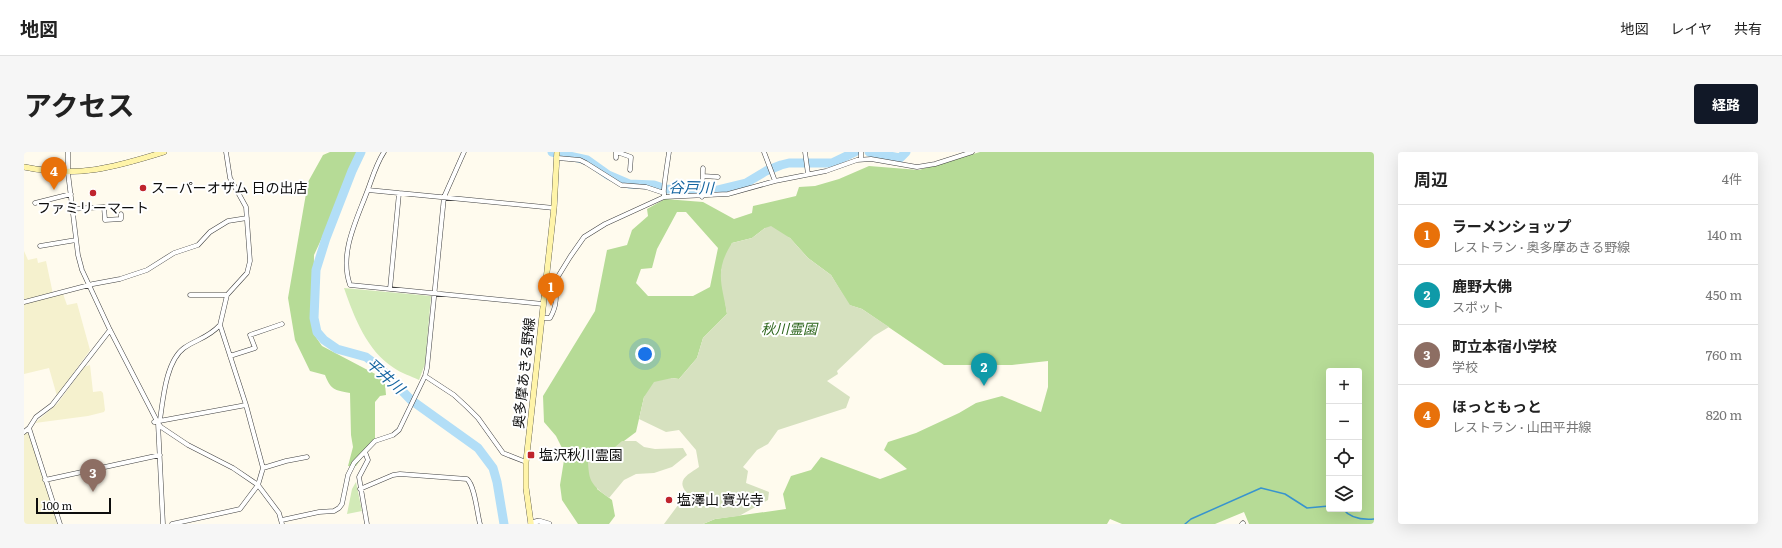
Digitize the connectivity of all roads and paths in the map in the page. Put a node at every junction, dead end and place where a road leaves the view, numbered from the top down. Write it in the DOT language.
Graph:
graph roads {
  1 [pos="68,152"];
  2 [pos="163,152"];
  3 [pos="226,152"];
  4 [pos="384,152"];
  5 [pos="464,152"];
  6 [pos="616,152"];
  7 [pos="669,152"];
  8 [pos="764,152"];
  9 [pos="862,152"];
  10 [pos="972,152"];
  11 [pos="805,154"];
  12 [pos="558,155"];
  13 [pos="616,158"];
  14 [pos="861,159"];
  15 [pos="24,167"];
  16 [pos="703,168"];
  17 [pos="630,170"];
  18 [pos="68,173"];
  19 [pos="808,174"];
  20 [pos="703,176"];
  21 [pos="718,177"];
  22 [pos="775,181"];
  23 [pos="368,190"];
  24 [pos="399,193"];
  25 [pos="71,194"];
  26 [pos="664,195"];
  27 [pos="702,195"];
  28 [pos="444,197"];
  29 [pos="35,203"];
  30 [pos="554,208"];
  31 [pos="72,209"];
  32 [pos="121,214"];
  33 [pos="247,218"];
  34 [pos="76,240"];
  35 [pos="40,246"];
  36 [pos="546,283"];
  37 [pos="554,283"];
  38 [pos="88,285"];
  39 [pos="390,289"];
  40 [pos="435,294"];
  41 [pos="190,295"];
  42 [pos="227,295"];
  43 [pos="24,302"];
  44 [pos="543,304"];
  45 [pos="542,318"];
  46 [pos="282,324"];
  47 [pos="220,325"];
  48 [pos="110,330"];
  49 [pos="230,356"];
  50 [pos="424,378"];
  51 [pos="246,406"];
  52 [pos="156,422"];
  53 [pos="29,428"];
  54 [pos="24,432"];
  55 [pos="365,452"];
  56 [pos="160,455"];
  57 [pos="307,457"];
  58 [pos="526,462"];
  59 [pos="263,468"];
  60 [pos="45,480"];
  61 [pos="258,485"];
  62 [pos="360,489"];
  63 [pos="282,522"];
  64 [pos="531,523"];
  65 [pos="60,524"];
  66 [pos="163,524"];
  67 [pos="172,524"];
  68 [pos="366,524"];
  69 [pos="480,524"];
  70 [pos="549,524"];
  1 -- 18 [label="street"];
  2 -- 18 [label="main road"];
  3 -- 33 [label="street"];
  4 -- 23 [label="street"];
  5 -- 28 [label="street"];
  6 -- 13 [label="street"];
  6 -- 17 [label="street"];
  7 -- 26 [label="street"];
  8 -- 22 [label="street"];
  9 -- 14 [label="street"];
  10 -- 14 [label="street"];
  11 -- 19 [label="street"];
  12 -- 26 [label="street"];
  12 -- 30 [label="main road, 奥多摩あきる野線"];
  14 -- 19 [label="street"];
  15 -- 18 [label="main road"];
  16 -- 20 [label="street"];
  18 -- 25 [label="street"];
  19 -- 22 [label="street"];
  20 -- 21 [label="street"];
  20 -- 27 [label="street"];
  22 -- 27 [label="street"];
  23 -- 24 [label="street"];
  23 -- 39 [label="street"];
  24 -- 28 [label="street"];
  24 -- 39 [label="street"];
  25 -- 29 [label="street"];
  25 -- 31 [label="street"];
  26 -- 27 [label="street"];
  26 -- 37 [label="street"];
  28 -- 30 [label="street"];
  28 -- 40 [label="street"];
  30 -- 36 [label="main road, 奥多摩あきる野線"];
  31 -- 32 [label="street"];
  31 -- 34 [label="street"];
  33 -- 38 [label="street"];
  33 -- 42 [label="street"];
  34 -- 35 [label="street"];
  34 -- 38 [label="street"];
  36 -- 37 [label="street"];
  36 -- 44 [label="main road, 奥多摩あきる野線"];
  37 -- 45 [label="street"];
  38 -- 43 [label="street"];
  38 -- 48 [label="street"];
  39 -- 40 [label="street"];
  40 -- 44 [label="street"];
  40 -- 50 [label="street"];
  41 -- 42 [label="street"];
  42 -- 47 [label="street"];
  44 -- 45 [label="main road, 奥多摩あきる野線"];
  45 -- 58 [label="main road, 奥多摩あきる野線"];
  46 -- 49 [label="street"];
  47 -- 49 [label="street"];
  47 -- 52 [label="street"];
  48 -- 52 [label="street"];
  48 -- 53 [label="street"];
  49 -- 51 [label="street"];
  50 -- 55 [label="street"];
  50 -- 58 [label="street"];
  51 -- 52 [label="street"];
  51 -- 59 [label="street"];
  52 -- 56 [label="street"];
  52 -- 61 [label="street"];
  53 -- 54 [label="street"];
  53 -- 60 [label="street"];
  55 -- 62 [label="street"];
  55 -- 63 [label="street"];
  56 -- 60 [label="street"];
  56 -- 66 [label="street"];
  57 -- 59 [label="street"];
  58 -- 64 [label="main road, 奥多摩あきる野線"];
  59 -- 61 [label="street"];
  60 -- 65 [label="street"];
  61 -- 63 [label="street"];
  61 -- 67 [label="street"];
  62 -- 68 [label="street"];
  62 -- 69 [label="street"];
  64 -- 70 [label="street"];
}
